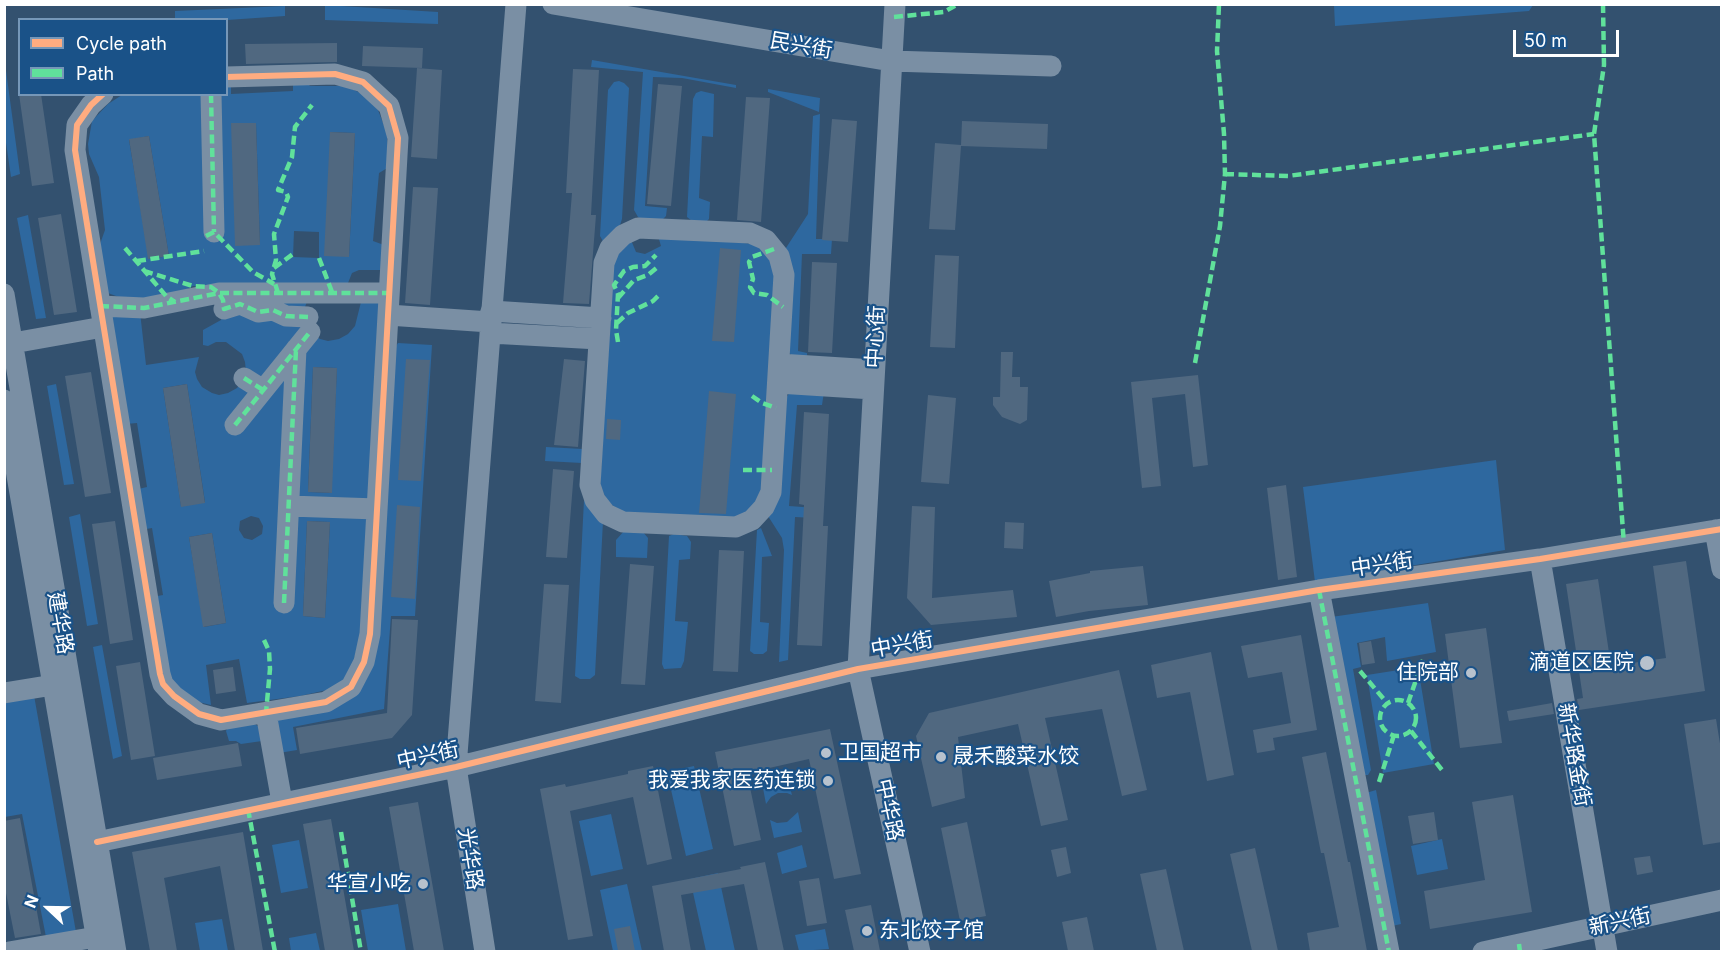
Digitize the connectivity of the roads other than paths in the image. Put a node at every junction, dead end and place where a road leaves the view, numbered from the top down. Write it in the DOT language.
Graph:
graph roads {
  1 [pos="516,4"];
  2 [pos="553,4"];
  3 [pos="895,4"];
  4 [pos="891,61"];
  5 [pos="1052,66"];
  6 [pos="228,77"];
  7 [pos="101,96"];
  8 [pos="212,96"];
  9 [pos="214,232"];
  10 [pos="389,293"];
  11 [pos="4,294"];
  12 [pos="100,306"];
  13 [pos="224,309"];
  14 [pos="388,315"];
  15 [pos="490,322"];
  16 [pos="103,327"];
  17 [pos="600,329"];
  18 [pos="13,343"];
  19 [pos="296,349"];
  20 [pos="778,374"];
  21 [pos="244,378"];
  22 [pos="874,380"];
  23 [pos="263,390"];
  24 [pos="4,400"];
  25 [pos="235,425"];
  26 [pos="289,506"];
  27 [pos="377,509"];
  28 [pos="1718,530"];
  29 [pos="1540,559"];
  30 [pos="1722,569"];
  31 [pos="1319,590"];
  32 [pos="284,603"];
  33 [pos="858,669"];
  34 [pos="53,686"];
  35 [pos="4,693"];
  36 [pos="266,713"];
  37 [pos="456,767"];
  38 [pos="282,802"];
  39 [pos="97,842"];
  40 [pos="1722,900"];
  41 [pos="1603,925"];
  42 [pos="97,944"];
  43 [pos="9,951"];
  44 [pos="116,951"];
  45 [pos="484,951"];
  46 [pos="920,951"];
  47 [pos="1389,951"];
  48 [pos="1483,951"];
  49 [pos="1607,951"];
  1 -- 15 [label="street, 光华路"];
  2 -- 4 [label="street, 民兴街"];
  3 -- 4 [label="street, 中心街"];
  4 -- 5 [label="street, 民兴街"];
  4 -- 22 [label="street, 中心街"];
  6 -- 10 [label="street"];
  7 -- 12 [label="street"];
  8 -- 9 [label="street"];
  10 -- 12 [label="street"];
  10 -- 14 [label="street"];
  11 -- 18 [label="street, 建华路"];
  12 -- 16 [label="street"];
  13 -- 19 [label="street"];
  14 -- 15 [label="street"];
  14 -- 27 [label="street"];
  15 -- 17 [label="street"];
  15 -- 37 [label="street, 光华路"];
  16 -- 18 [label="street"];
  16 -- 36 [label="street"];
  17 -- 20 [label="street"];
  17 -- 20 [label="street"];
  18 -- 39 [label="street, 建华路"];
  19 -- 23 [label="street"];
  19 -- 26 [label="street"];
  20 -- 22 [label="street"];
  21 -- 23 [label="street"];
  22 -- 33 [label="street, 中心街"];
  23 -- 25 [label="street"];
  24 -- 34 [label="street, 建华路"];
  26 -- 27 [label="street"];
  26 -- 32 [label="street"];
  27 -- 36 [label="street"];
  28 -- 29 [label="street, 中兴街"];
  28 -- 30 [label="street"];
  29 -- 31 [label="street, 中兴街"];
  29 -- 41 [label="street, 新华路金街"];
  31 -- 33 [label="street, 中兴街"];
  31 -- 47 [label="street"];
  33 -- 37 [label="street, 中兴街"];
  33 -- 46 [label="street, 中华路"];
  34 -- 35 [label="street"];
  34 -- 42 [label="street, 建华路"];
  36 -- 38 [label="street"];
  37 -- 38 [label="street, 中兴街"];
  37 -- 45 [label="street, 光华路"];
  38 -- 39 [label="street, 中兴街"];
  39 -- 44 [label="street, 建华路"];
  40 -- 41 [label="street, 新兴街"];
  41 -- 48 [label="street, 新兴街"];
  41 -- 49 [label="street, 新华路金街"];
  42 -- 43 [label="street"];
}
